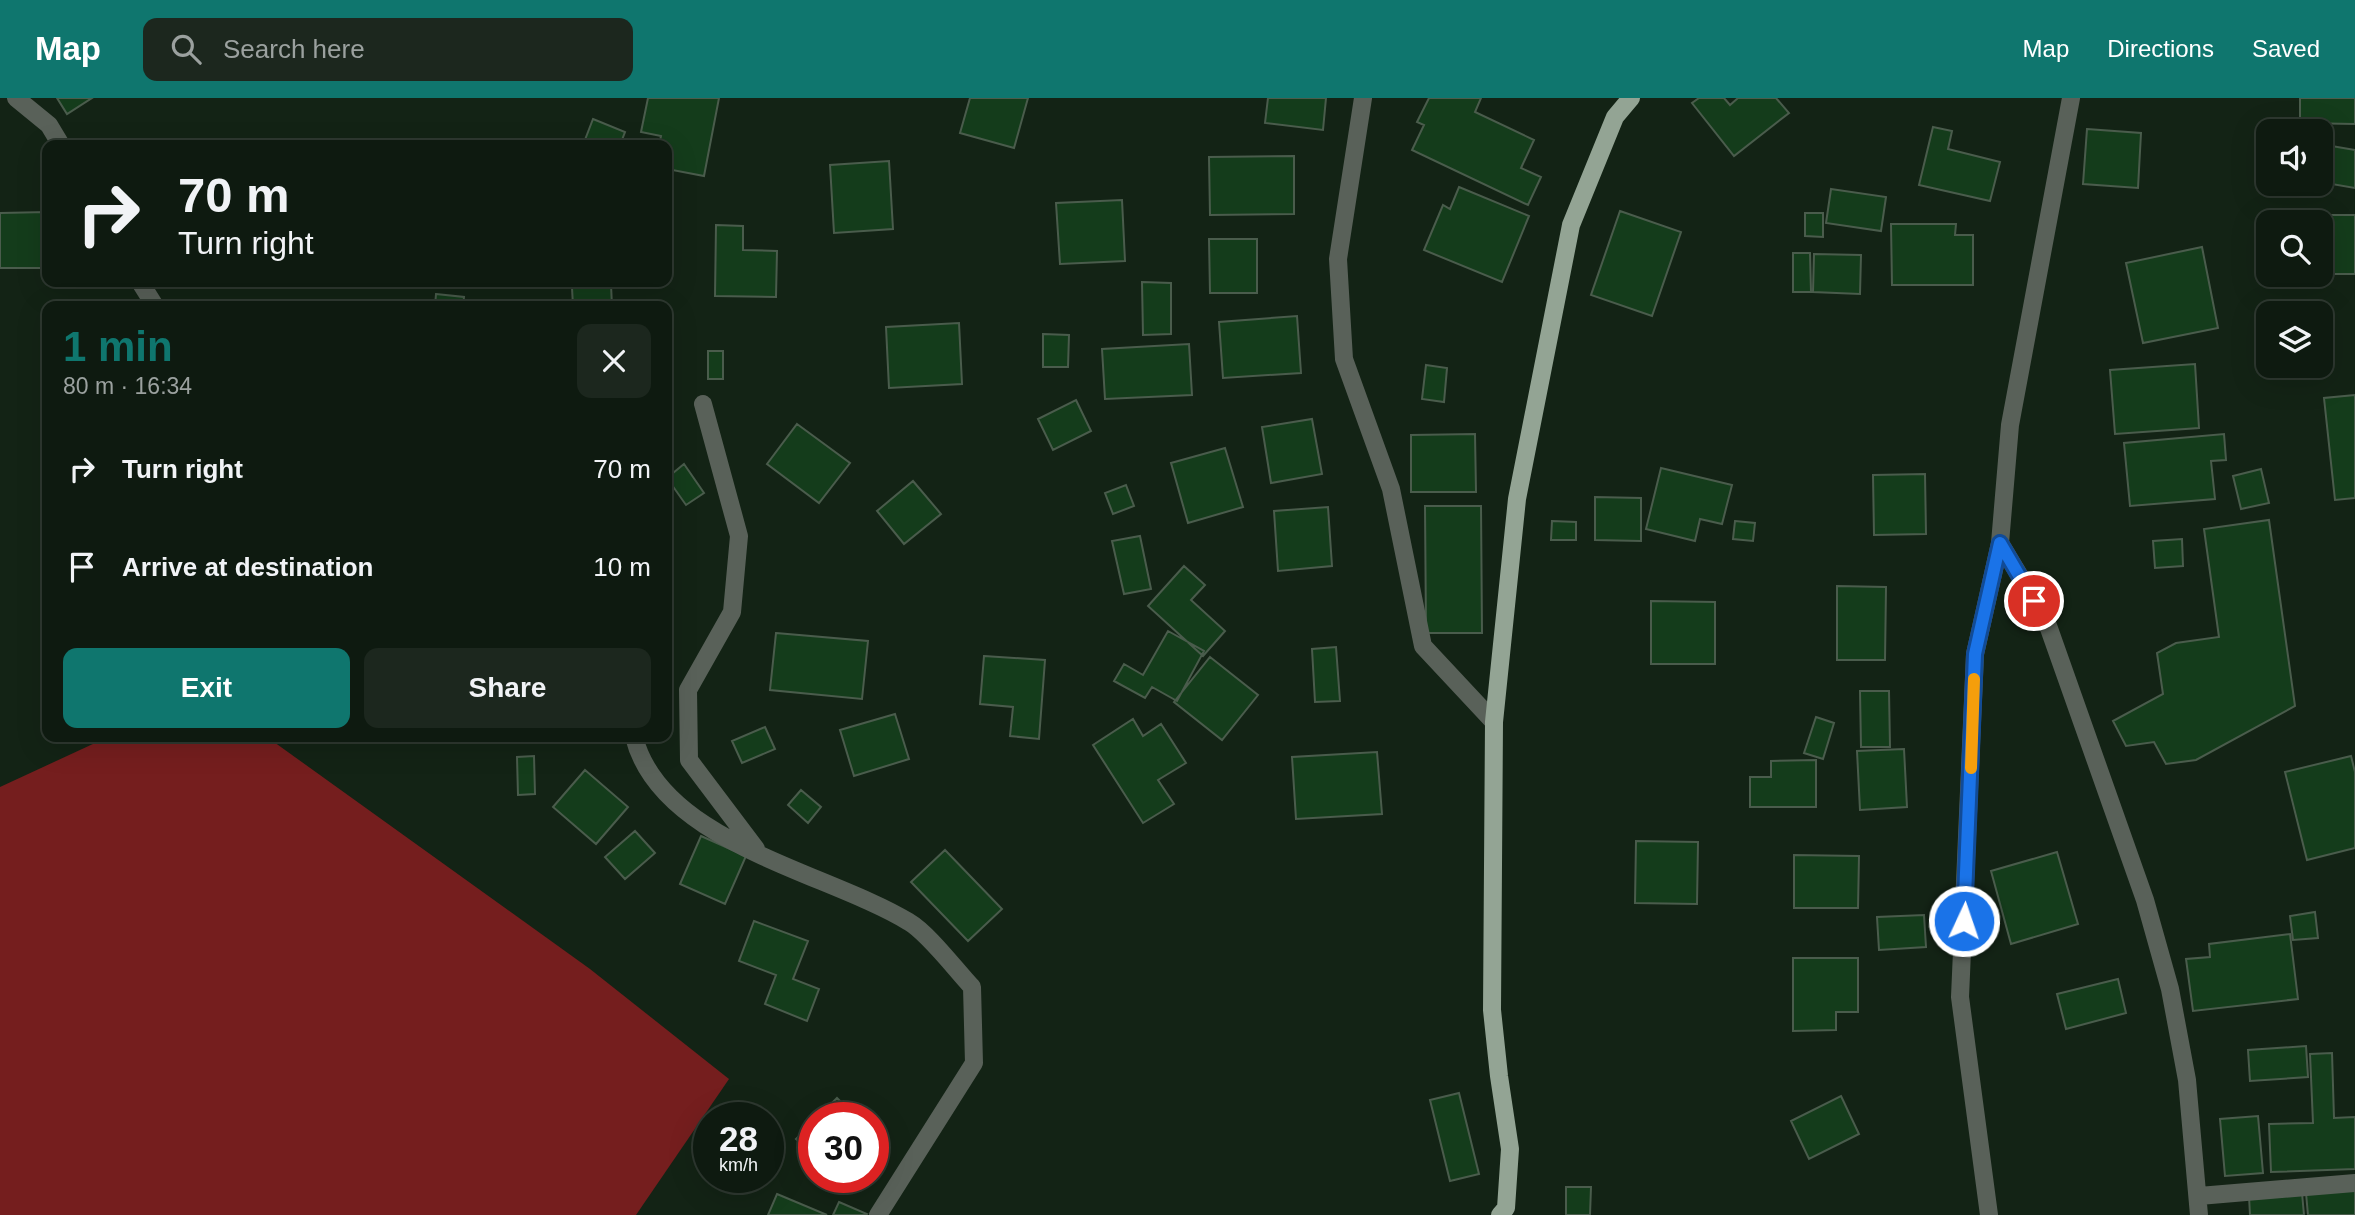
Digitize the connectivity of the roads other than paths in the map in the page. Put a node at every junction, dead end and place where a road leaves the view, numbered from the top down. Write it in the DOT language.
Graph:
graph roads {
  1 [pos="16,98"];
  2 [pos="1363,98"];
  3 [pos="1631,98"];
  4 [pos="2071,98"];
  5 [pos="58,140"];
  6 [pos="703,404"];
  7 [pos="2000,543"];
  8 [pos="1494,722"];
  9 [pos="637,742"];
  10 [pos="758,852"];
  11 [pos="2355,1183"];
  12 [pos="2199,1196"];
  13 [pos="878,1215"];
  14 [pos="1500,1215"];
  15 [pos="1989,1215"];
  16 [pos="2199,1215"];
  1 -- 5 [label="street"];
  2 -- 8 [label="street"];
  3 -- 8 [label="main road"];
  4 -- 7 [label="street"];
  6 -- 10 [label="street"];
  7 -- 12 [label="street"];
  7 -- 15 [label="street"];
  8 -- 14 [label="main road"];
  9 -- 10 [label="street"];
  10 -- 13 [label="street"];
  11 -- 12 [label="street"];
  12 -- 16 [label="street"];
}
